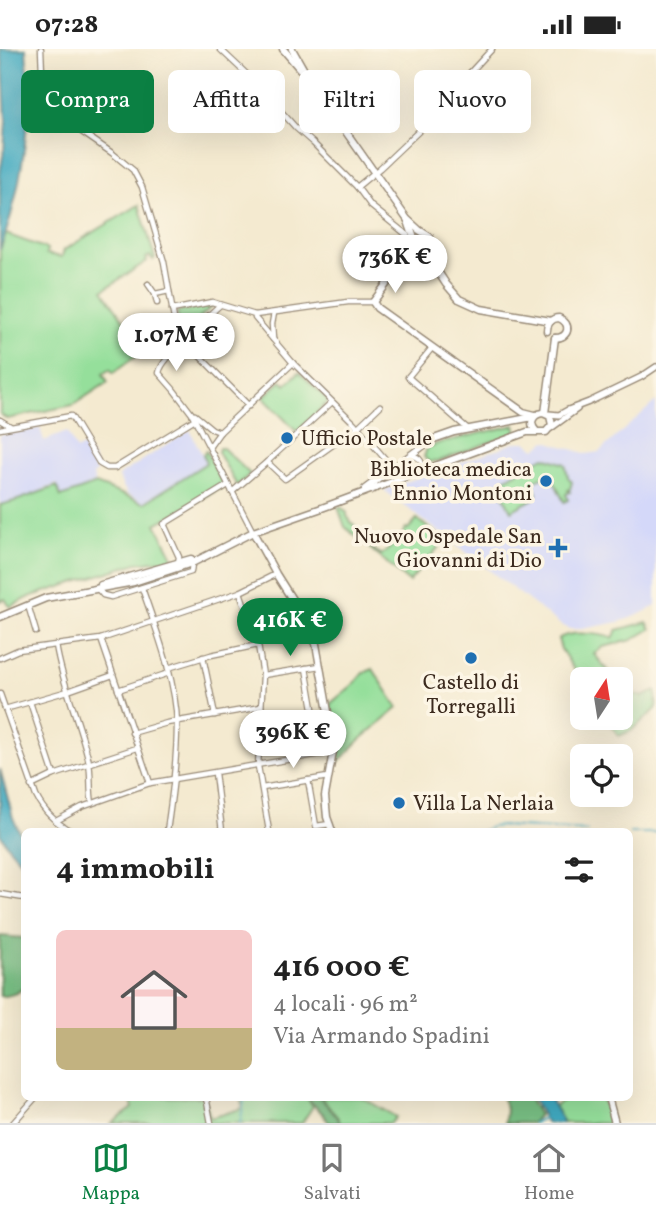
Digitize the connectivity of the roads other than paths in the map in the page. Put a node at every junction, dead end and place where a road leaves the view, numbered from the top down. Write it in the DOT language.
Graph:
graph roads {
  1 [pos="41,49"];
  2 [pos="219,49"];
  3 [pos="283,49"];
  4 [pos="292,49"];
  5 [pos="492,49"];
  6 [pos="301,70"];
  7 [pos="304,70"];
  8 [pos="347,133"];
  9 [pos="375,173"];
  10 [pos="357,187"];
  11 [pos="407,219"];
  12 [pos="425,233"];
  13 [pos="415,241"];
  14 [pos="431,243"];
  15 [pos="421,249"];
  16 [pos="407,258"];
  17 [pos="436,268"];
  18 [pos="396,272"];
  19 [pos="148,284"];
  20 [pos="169,291"];
  21 [pos="155,294"];
  22 [pos="373,302"];
  23 [pos="157,303"];
  24 [pos="221,305"];
  25 [pos="172,310"];
  26 [pos="274,313"];
  27 [pos="253,315"];
  28 [pos="533,319"];
  29 [pos="551,321"];
  30 [pos="547,331"];
  31 [pos="555,338"];
  32 [pos="273,339"];
  33 [pos="180,340"];
  34 [pos="432,348"];
  35 [pos="293,363"];
  36 [pos="656,367"];
  37 [pos="332,402"];
  38 [pos="585,404"];
  39 [pos="248,406"];
  40 [pos="380,406"];
  41 [pos="190,411"];
  42 [pos="546,413"];
  43 [pos="534,416"];
  44 [pos="195,419"];
  45 [pos="0,420"];
  46 [pos="11,426"];
  47 [pos="358,427"];
  48 [pos="551,428"];
  49 [pos="0,429"];
  50 [pos="469,429"];
  51 [pos="536,431"];
  52 [pos="220,432"];
  53 [pos="205,439"];
  54 [pos="209,447"];
  55 [pos="410,456"];
  56 [pos="267,462"];
  57 [pos="393,468"];
  58 [pos="419,472"];
  59 [pos="400,479"];
  60 [pos="228,485"];
  61 [pos="232,492"];
  62 [pos="358,495"];
  63 [pos="253,532"];
  64 [pos="208,553"];
  65 [pos="178,563"];
  66 [pos="165,573"];
  67 [pos="276,574"];
  68 [pos="96,587"];
  69 [pos="142,588"];
  70 [pos="240,592"];
  71 [pos="28,604"];
  72 [pos="0,617"];
  73 [pos="154,622"];
  74 [pos="36,632"];
  75 [pos="101,639"];
  76 [pos="56,645"];
  77 [pos="258,645"];
  78 [pos="203,657"];
  79 [pos="0,659"];
  80 [pos="320,666"];
  81 [pos="306,668"];
  82 [pos="169,671"];
  83 [pos="113,675"];
  84 [pos="263,675"];
  85 [pos="118,690"];
  86 [pos="68,691"];
  87 [pos="0,694"];
  88 [pos="30,702"];
  89 [pos="262,706"];
  90 [pos="5,709"];
  91 [pos="215,715"];
  92 [pos="329,718"];
  93 [pos="177,721"];
  94 [pos="132,733"];
  95 [pos="137,748"];
  96 [pos="333,752"];
  97 [pos="89,764"];
  98 [pos="258,766"];
  99 [pos="215,773"];
  100 [pos="54,775"];
  101 [pos="328,777"];
  102 [pos="174,779"];
  103 [pos="308,780"];
  104 [pos="150,783"];
  105 [pos="31,786"];
  106 [pos="262,788"];
  107 [pos="92,803"];
  108 [pos="56,821"];
  109 [pos="66,828"];
  110 [pos="166,828"];
  111 [pos="222,828"];
  112 [pos="269,828"];
  113 [pos="331,828"];
  114 [pos="0,894"];
  115 [pos="21,898"];
  116 [pos="32,1101"];
  117 [pos="207,1101"];
  118 [pos="609,1101"];
  119 [pos="13,1123"];
  120 [pos="211,1123"];
  121 [pos="615,1123"];
  1 -- 20 [label="street"];
  2 -- 10 [label="street"];
  3 -- 6 [label="main road"];
  4 -- 7 [label="main road"];
  5 -- 9 [label="street"];
  8 -- 9 [label="main road"];
  9 -- 10 [label="street"];
  9 -- 11 [label="main road"];
  10 -- 18 [label="street"];
  11 -- 12 [label="main road"];
  11 -- 13 [label="main road"];
  12 -- 13 [label="main road"];
  12 -- 14 [label="main road"];
  13 -- 15 [label="main road"];
  13 -- 16 [label="main road"];
  14 -- 15 [label="main road"];
  14 -- 17 [label="main road"];
  15 -- 16 [label="main road"];
  15 -- 17 [label="main road"];
  16 -- 18 [label="main road"];
  17 -- 28 [label="main road"];
  18 -- 22 [label="main road"];
  19 -- 21 [label="street"];
  20 -- 21 [label="street"];
  20 -- 25 [label="street"];
  21 -- 23 [label="street"];
  22 -- 26 [label="street"];
  22 -- 34 [label="main road"];
  24 -- 25 [label="street"];
  24 -- 27 [label="street"];
  24 -- 33 [label="street"];
  25 -- 33 [label="street"];
  26 -- 27 [label="street"];
  26 -- 32 [label="street"];
  27 -- 32 [label="street"];
  28 -- 29 [label="main road"];
  28 -- 30 [label="main road"];
  29 -- 30 [label="main road"];
  29 -- 31 [label="main road"];
  30 -- 31 [label="main road"];
  31 -- 42 [label="main road"];
  32 -- 35 [label="street"];
  33 -- 39 [label="street"];
  33 -- 41 [label="street"];
  34 -- 43 [label="main road"];
  34 -- 50 [label="street"];
  35 -- 37 [label="street"];
  35 -- 39 [label="street"];
  36 -- 38 [label="street"];
  37 -- 47 [label="street"];
  37 -- 56 [label="street"];
  38 -- 42 [label="street"];
  38 -- 48 [label="street"];
  39 -- 52 [label="street"];
  40 -- 47 [label="street"];
  41 -- 44 [label="street"];
  41 -- 52 [label="street"];
  42 -- 43 [label="main road"];
  42 -- 48 [label="main road"];
  43 -- 50 [label="main road"];
  43 -- 51 [label="main road"];
  44 -- 46 [label="street"];
  44 -- 53 [label="street"];
  45 -- 46 [label="street"];
  46 -- 49 [label="street"];
  47 -- 56 [label="street"];
  47 -- 57 [label="street"];
  48 -- 51 [label="main road"];
  50 -- 55 [label="main road"];
  51 -- 58 [label="main road"];
  52 -- 53 [label="street"];
  52 -- 54 [label="street"];
  53 -- 54 [label="street"];
  54 -- 60 [label="street"];
  55 -- 57 [label="main road"];
  55 -- 58 [label="street"];
  56 -- 61 [label="street"];
  57 -- 59 [label="street"];
  57 -- 62 [label="main road"];
  58 -- 59 [label="main road"];
  59 -- 62 [label="main road"];
  60 -- 61 [label="street"];
  60 -- 65 [label="street"];
  61 -- 63 [label="street"];
  62 -- 63 [label="main road"];
  63 -- 64 [label="main road"];
  63 -- 67 [label="main road"];
  64 -- 65 [label="main road"];
  64 -- 66 [label="main road"];
  65 -- 66 [label="main road"];
  66 -- 68 [label="main road"];
  66 -- 69 [label="street"];
  67 -- 70 [label="street"];
  67 -- 80 [label="main road"];
  68 -- 69 [label="street"];
  68 -- 71 [label="main road"];
  69 -- 73 [label="street"];
  70 -- 73 [label="street"];
  70 -- 77 [label="street"];
  71 -- 72 [label="main road"];
  71 -- 74 [label="street"];
  73 -- 75 [label="street"];
  73 -- 82 [label="street"];
  75 -- 76 [label="street"];
  75 -- 83 [label="street"];
  76 -- 79 [label="street"];
  76 -- 86 [label="street"];
  77 -- 78 [label="street"];
  77 -- 84 [label="street"];
  78 -- 82 [label="street"];
  78 -- 91 [label="street"];
  80 -- 81 [label="street"];
  80 -- 92 [label="main road"];
  81 -- 84 [label="street"];
  81 -- 92 [label="street"];
  82 -- 85 [label="street"];
  82 -- 93 [label="street"];
  83 -- 85 [label="street"];
  83 -- 86 [label="street"];
  84 -- 89 [label="street"];
  85 -- 94 [label="street"];
  86 -- 88 [label="street"];
  86 -- 97 [label="street"];
  87 -- 90 [label="street"];
  88 -- 90 [label="street"];
  88 -- 100 [label="street"];
  89 -- 91 [label="street"];
  89 -- 98 [label="street"];
  90 -- 105 [label="street"];
  91 -- 93 [label="street"];
  92 -- 96 [label="main road"];
  93 -- 94 [label="street"];
  93 -- 102 [label="street"];
  94 -- 95 [label="street"];
  95 -- 97 [label="street"];
  95 -- 104 [label="street"];
  96 -- 98 [label="street"];
  96 -- 101 [label="main road"];
  97 -- 100 [label="street"];
  97 -- 107 [label="street"];
  98 -- 99 [label="street"];
  98 -- 106 [label="street"];
  99 -- 102 [label="street"];
  99 -- 111 [label="street"];
  100 -- 105 [label="street"];
  101 -- 103 [label="street"];
  101 -- 113 [label="main road"];
  102 -- 104 [label="street"];
  102 -- 110 [label="street"];
  103 -- 106 [label="street"];
  103 -- 113 [label="street"];
  104 -- 107 [label="street"];
  105 -- 108 [label="street"];
  106 -- 112 [label="street"];
  107 -- 108 [label="street"];
  108 -- 109 [label="street"];
  114 -- 115 [label="street"];
  116 -- 119 [label="street"];
  117 -- 120 [label="street"];
  118 -- 121 [label="main road"];
}
